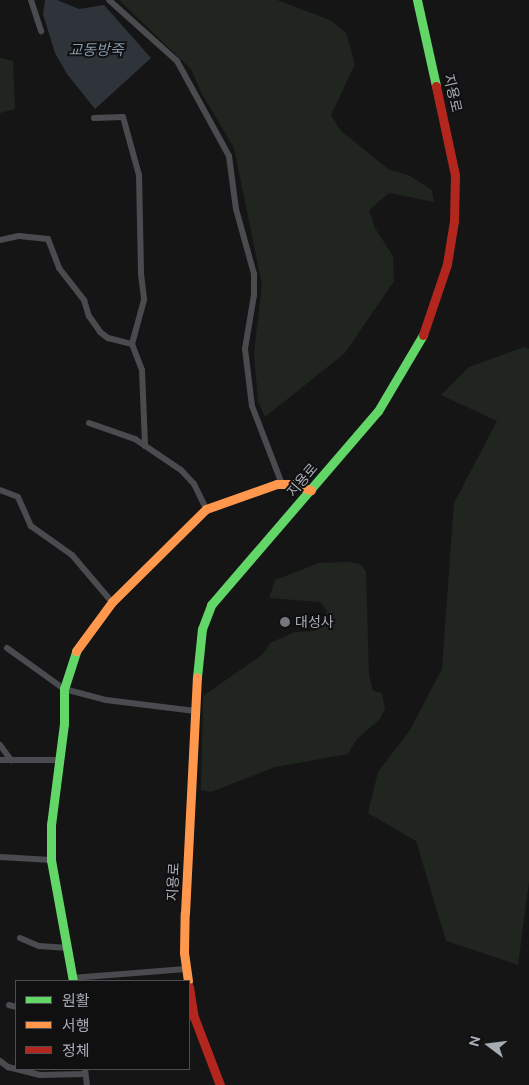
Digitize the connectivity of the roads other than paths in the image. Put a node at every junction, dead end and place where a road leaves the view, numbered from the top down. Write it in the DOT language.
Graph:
graph roads {
  1 [pos="31,0"];
  2 [pos="109,0"];
  3 [pos="417,0"];
  4 [pos="41,31"];
  5 [pos="94,118"];
  6 [pos="0,240"];
  7 [pos="132,344"];
  8 [pos="89,423"];
  9 [pos="145,446"];
  10 [pos="282,484"];
  11 [pos="0,490"];
  12 [pos="311,490"];
  13 [pos="206,509"];
  14 [pos="112,602"];
  15 [pos="8,648"];
  16 [pos="64,689"];
  17 [pos="195,711"];
  18 [pos="0,745"];
  19 [pos="0,760"];
  20 [pos="11,760"];
  21 [pos="60,760"];
  22 [pos="0,857"];
  23 [pos="51,860"];
  24 [pos="20,938"];
  25 [pos="68,948"];
  26 [pos="186,969"];
  27 [pos="72,980"];
  28 [pos="188,980"];
  29 [pos="190,993"];
  30 [pos="0,1061"];
  31 [pos="15,1068"];
  32 [pos="27,1071"];
  33 [pos="85,1071"];
  34 [pos="87,1085"];
  35 [pos="220,1085"];
  1 -- 4 [label="street"];
  2 -- 10 [label="street"];
  3 -- 12 [label="street, 지용로"];
  5 -- 7 [label="street"];
  6 -- 7 [label="street"];
  7 -- 9 [label="street"];
  8 -- 9 [label="street"];
  9 -- 13 [label="street"];
  10 -- 12 [label="street"];
  10 -- 13 [label="street"];
  11 -- 14 [label="street"];
  12 -- 17 [label="street, 지용로"];
  13 -- 14 [label="street"];
  14 -- 16 [label="street"];
  15 -- 16 [label="street"];
  16 -- 17 [label="street"];
  16 -- 21 [label="street"];
  17 -- 26 [label="street, 지용로"];
  18 -- 20 [label="street"];
  19 -- 20 [label="street"];
  20 -- 21 [label="street"];
  21 -- 23 [label="street"];
  22 -- 23 [label="street"];
  23 -- 25 [label="street"];
  24 -- 25 [label="street"];
  25 -- 27 [label="street"];
  26 -- 27 [label="street"];
  26 -- 28 [label="street, 지용로"];
  29 -- 35 [label="street"];
  30 -- 31 [label="street"];
  32 -- 33 [label="street"];
  33 -- 34 [label="street"];
}
